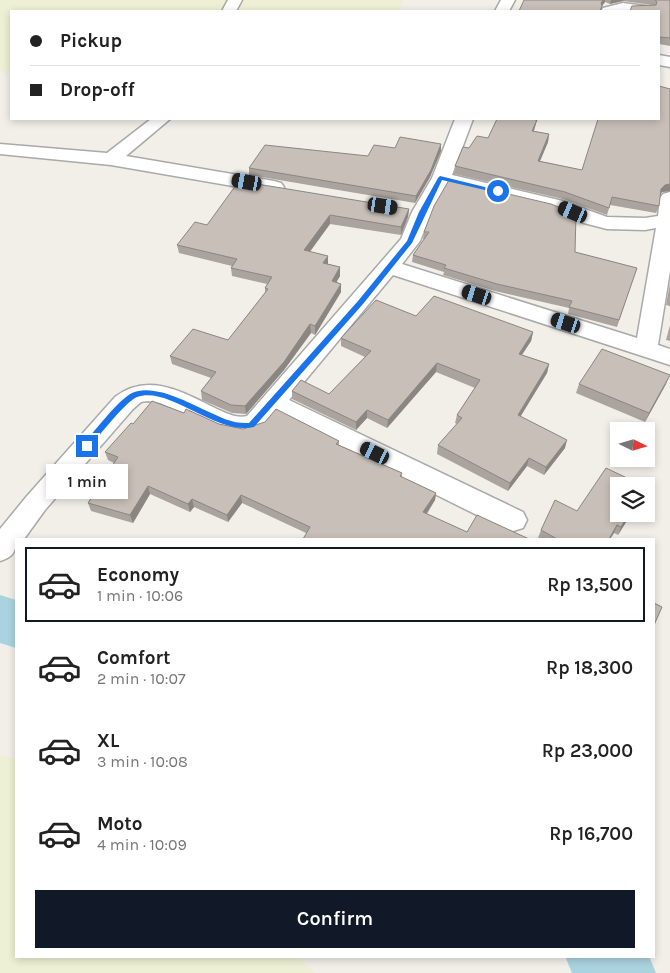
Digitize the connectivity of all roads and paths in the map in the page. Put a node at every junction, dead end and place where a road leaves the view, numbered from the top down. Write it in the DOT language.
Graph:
graph roads {
  1 [pos="612,10"];
  2 [pos="647,10"];
  3 [pos="159,120"];
  4 [pos="464,120"];
  5 [pos="0,149"];
  6 [pos="110,159"];
  7 [pos="440,178"];
  8 [pos="296,191"];
  9 [pos="670,198"];
  10 [pos="667,220"];
  11 [pos="389,267"];
  12 [pos="646,349"];
  13 [pos="670,357"];
  14 [pos="272,402"];
  15 [pos="512,520"];
  16 [pos="0,550"];
  1 -- 2 [label="street"];
  3 -- 6 [label="street"];
  4 -- 7 [label="street"];
  5 -- 6 [label="street"];
  6 -- 8 [label="street"];
  7 -- 10 [label="street"];
  7 -- 11 [label="street"];
  9 -- 10 [label="street"];
  10 -- 12 [label="street"];
  11 -- 12 [label="street"];
  11 -- 14 [label="street"];
  12 -- 13 [label="street"];
  14 -- 15 [label="street"];
  14 -- 16 [label="street"];
}
